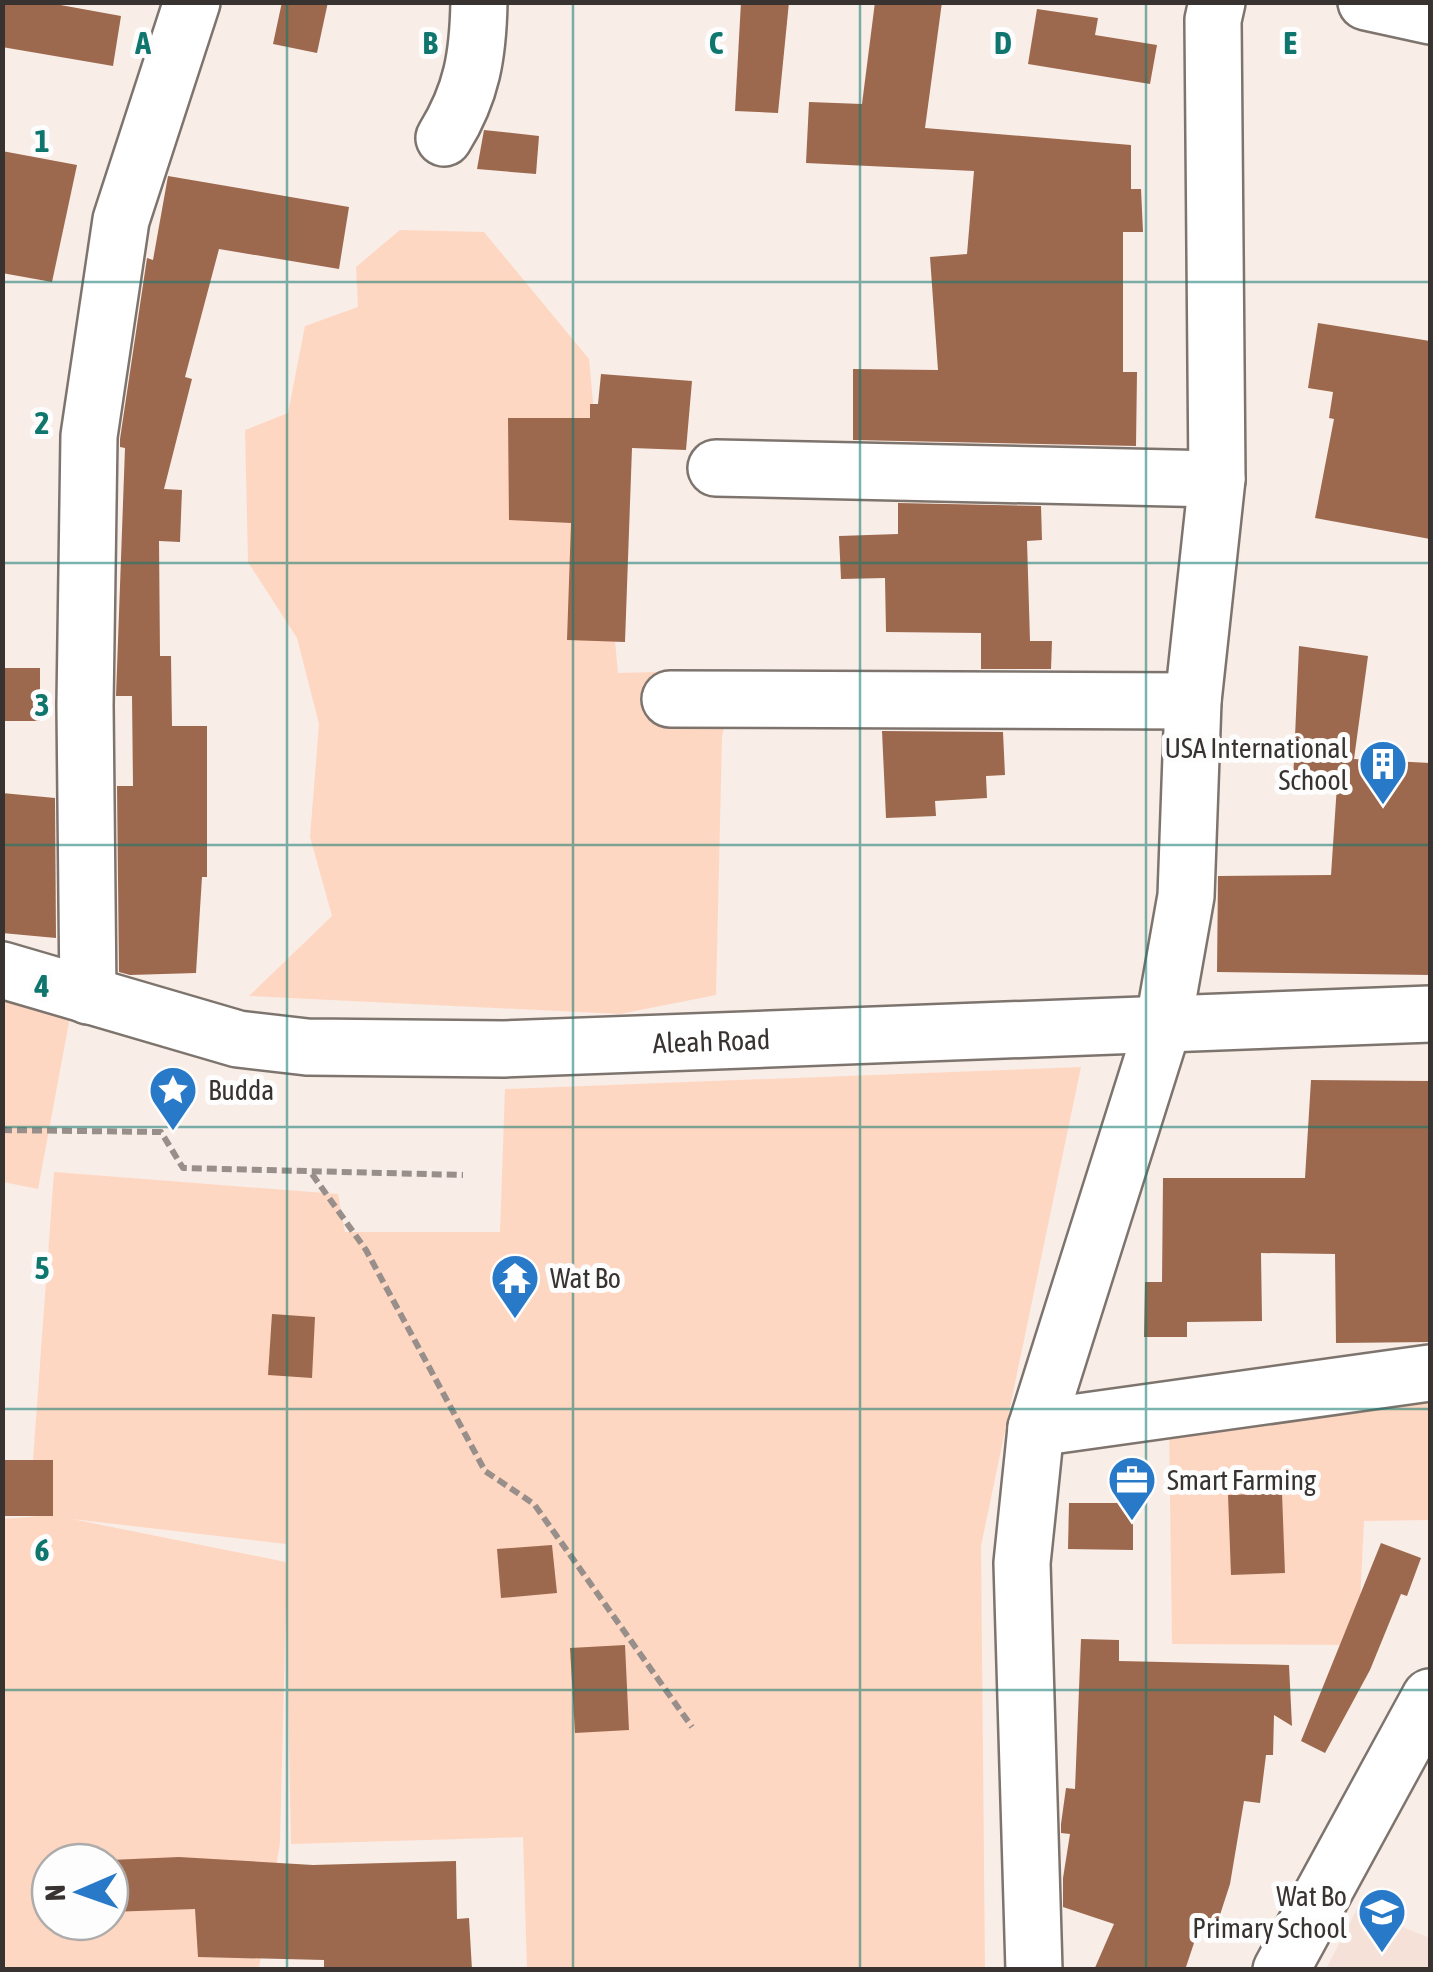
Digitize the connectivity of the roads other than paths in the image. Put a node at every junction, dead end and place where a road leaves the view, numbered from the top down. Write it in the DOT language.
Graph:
graph roads {
  1 [pos="192,2"];
  2 [pos="479,2"];
  3 [pos="1216,2"];
  4 [pos="1366,2"];
  5 [pos="1430,16"];
  6 [pos="444,138"];
  7 [pos="716,468"];
  8 [pos="1217,479"];
  9 [pos="670,699"];
  10 [pos="1194,701"];
  11 [pos="2,970"];
  12 [pos="88,996"];
  13 [pos="1430,1014"];
  14 [pos="1163,1026"];
  15 [pos="1430,1373"];
  16 [pos="1036,1428"];
  17 [pos="1430,1697"];
  18 [pos="1034,1970"];
  19 [pos="1281,1970"];
  1 -- 12 [label="street"];
  2 -- 6 [label="street"];
  3 -- 8 [label="street"];
  4 -- 5 [label="street"];
  7 -- 8 [label="street"];
  8 -- 10 [label="street"];
  9 -- 10 [label="street"];
  10 -- 14 [label="street"];
  11 -- 12 [label="street, Aleah Road"];
  12 -- 14 [label="street, Aleah Road"];
  13 -- 14 [label="street, Aleah Road"];
  14 -- 16 [label="street"];
  15 -- 16 [label="street"];
  16 -- 18 [label="street"];
  17 -- 19 [label="street"];
}
